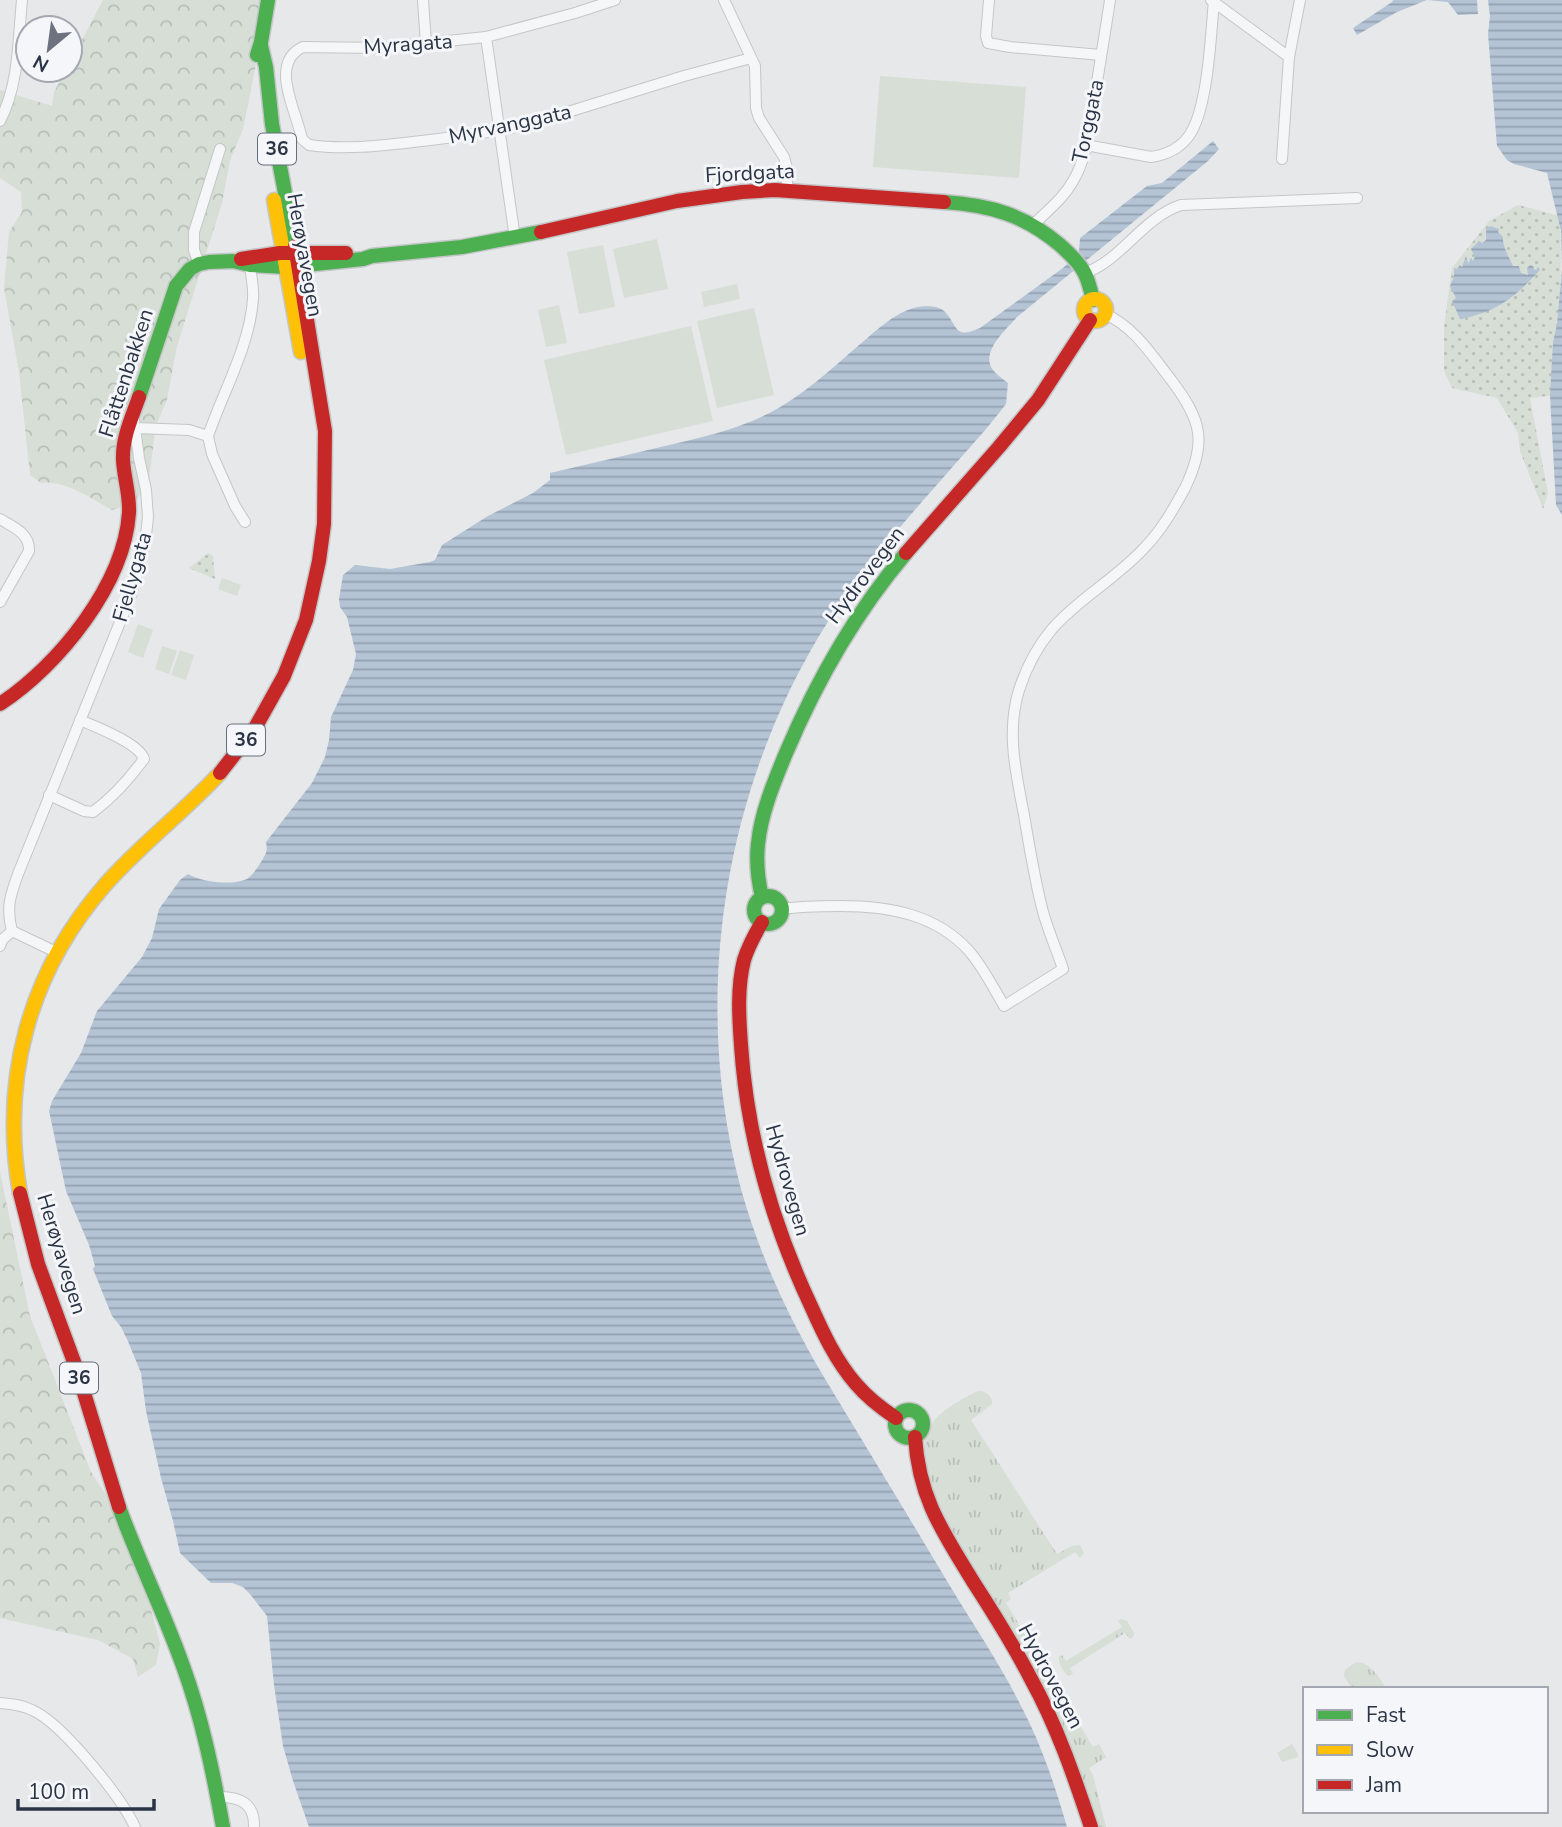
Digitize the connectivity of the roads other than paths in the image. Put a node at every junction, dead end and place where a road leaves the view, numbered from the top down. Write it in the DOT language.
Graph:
graph roads {
  1 [pos="22,0"];
  2 [pos="268,0"];
  3 [pos="423,0"];
  4 [pos="615,0"];
  5 [pos="724,0"];
  6 [pos="989,0"];
  7 [pos="1110,0"];
  8 [pos="1300,0"];
  9 [pos="1213,1"];
  10 [pos="486,37"];
  11 [pos="426,44"];
  12 [pos="1101,55"];
  13 [pos="1289,57"];
  14 [pos="751,58"];
  15 [pos="0,121"];
  16 [pos="499,130"];
  17 [pos="304,142"];
  18 [pos="1086,145"];
  19 [pos="220,149"];
  20 [pos="1282,159"];
  21 [pos="787,191"];
  22 [pos="1357,198"];
  23 [pos="1032,225"];
  24 [pos="515,238"];
  25 [pos="291,260"];
  26 [pos="249,261"];
  27 [pos="199,264"];
  28 [pos="1079,265"];
  29 [pos="1093,300"];
  30 [pos="1105,314"];
  31 [pos="1090,320"];
  32 [pos="134,421"];
  33 [pos="208,436"];
  34 [pos="0,519"];
  35 [pos="245,522"];
  36 [pos="0,601"];
  37 [pos="0,704"];
  38 [pos="80,720"];
  39 [pos="49,795"];
  40 [pos="762,897"];
  41 [pos="782,909"];
  42 [pos="762,922"];
  43 [pos="4,938"];
  44 [pos="56,952"];
  45 [pos="896,1418"];
  46 [pos="915,1437"];
  47 [pos="0,1703"];
  48 [pos="218,1797"];
  49 [pos="135,1827"];
  50 [pos="223,1827"];
  51 [pos="254,1827"];
  52 [pos="1091,1827"];
  1 -- 15 [label="street"];
  2 -- 25 [label="main road, Herøyavegen / 36"];
  3 -- 11 [label="street"];
  4 -- 10 [label="street, Myragata"];
  5 -- 14 [label="street"];
  6 -- 12 [label="street"];
  7 -- 12 [label="street, Torggata"];
  8 -- 13 [label="street"];
  9 -- 13 [label="street"];
  9 -- 18 [label="street"];
  10 -- 11 [label="street, Myragata"];
  10 -- 16 [label="street"];
  11 -- 17 [label="street, Myragata"];
  12 -- 18 [label="street, Torggata"];
  13 -- 20 [label="street"];
  14 -- 16 [label="street, Myrvanggata"];
  14 -- 21 [label="street"];
  16 -- 17 [label="street, Myrvanggata"];
  16 -- 24 [label="street"];
  18 -- 23 [label="street, Torggata"];
  19 -- 27 [label="street"];
  21 -- 23 [label="main road, Fjordgata"];
  21 -- 24 [label="main road, Fjordgata"];
  22 -- 28 [label="street"];
  23 -- 28 [label="main road, Fjordgata"];
  24 -- 25 [label="main road, Fjordgata"];
  25 -- 26 [label="main road"];
  25 -- 44 [label="main road, Herøyavegen / 36"];
  26 -- 27 [label="main road"];
  26 -- 33 [label="street"];
  27 -- 32 [label="main road, Flåttenbakken"];
  28 -- 29 [label="main road"];
  29 -- 30 [label="main road"];
  29 -- 31 [label="main road"];
  30 -- 31 [label="main road"];
  30 -- 41 [label="street"];
  31 -- 40 [label="main road, Hydrovegen"];
  32 -- 33 [label="street"];
  32 -- 37 [label="main road, Flåttenbakken"];
  32 -- 38 [label="street, Fjellygata"];
  33 -- 35 [label="street"];
  34 -- 36 [label="street"];
  38 -- 39 [label="street, Fjellygata"];
  38 -- 39 [label="street"];
  39 -- 43 [label="street, Fjellygata"];
  40 -- 41 [label="main road"];
  40 -- 42 [label="main road"];
  41 -- 42 [label="main road"];
  42 -- 45 [label="main road, Hydrovegen"];
  43 -- 44 [label="street, Fjellygata"];
  44 -- 48 [label="main road, Herøyavegen / 36"];
  45 -- 46 [label="main road"];
  45 -- 46 [label="main road"];
  46 -- 52 [label="main road, Hydrovegen"];
  47 -- 49 [label="street"];
  48 -- 50 [label="main road, Herøyavegen / 36"];
  48 -- 51 [label="street"];
}
